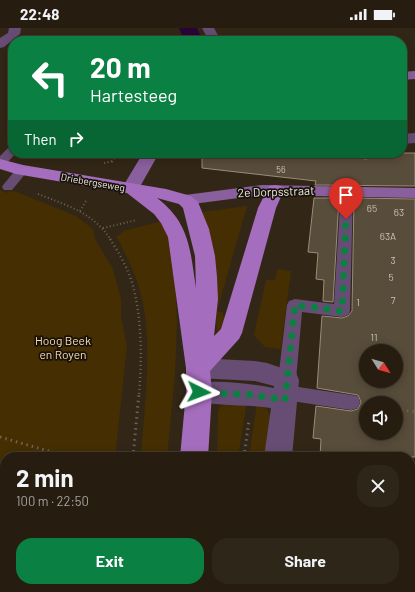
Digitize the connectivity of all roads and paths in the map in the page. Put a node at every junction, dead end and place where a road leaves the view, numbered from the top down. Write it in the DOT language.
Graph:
graph roads {
  1 [pos="8,155"];
  2 [pos="115,158"];
  3 [pos="148,158"];
  4 [pos="113,161"];
  5 [pos="0,164"];
  6 [pos="22,170"];
  7 [pos="8,187"];
  8 [pos="131,188"];
  9 [pos="275,190"];
  10 [pos="347,191"];
  11 [pos="415,193"];
  12 [pos="185,200"];
  13 [pos="199,380"];
  14 [pos="286,391"];
  15 [pos="351,402"];
  16 [pos="403,410"];
  17 [pos="415,412"];
  18 [pos="0,437"];
  19 [pos="52,452"];
  20 [pos="133,452"];
  21 [pos="194,452"];
  22 [pos="279,452"];
  1 -- 5 [label="lane"];
  2 -- 4 [label="path"];
  3 -- 8 [label="main road"];
  5 -- 6 [label="main road, Driebergseweg"];
  6 -- 7 [label="lane"];
  6 -- 8 [label="main road, Driebergseweg"];
  7 -- 20 [label="path"];
  8 -- 12 [label="main road, Driebergseweg"];
  8 -- 13 [label="main road"];
  9 -- 10 [label="main road, 2e Dorpsstraat"];
  9 -- 12 [label="main road, 2e Dorpsstraat"];
  9 -- 13 [label="main road"];
  10 -- 11 [label="main road, 2e Dorpsstraat"];
  10 -- 14 [label="lane"];
  12 -- 13 [label="main road"];
  13 -- 14 [label="street"];
  13 -- 21 [label="main road"];
  14 -- 15 [label="lane"];
  14 -- 22 [label="street"];
  16 -- 17 [label="path"];
  18 -- 19 [label="path"];
}
